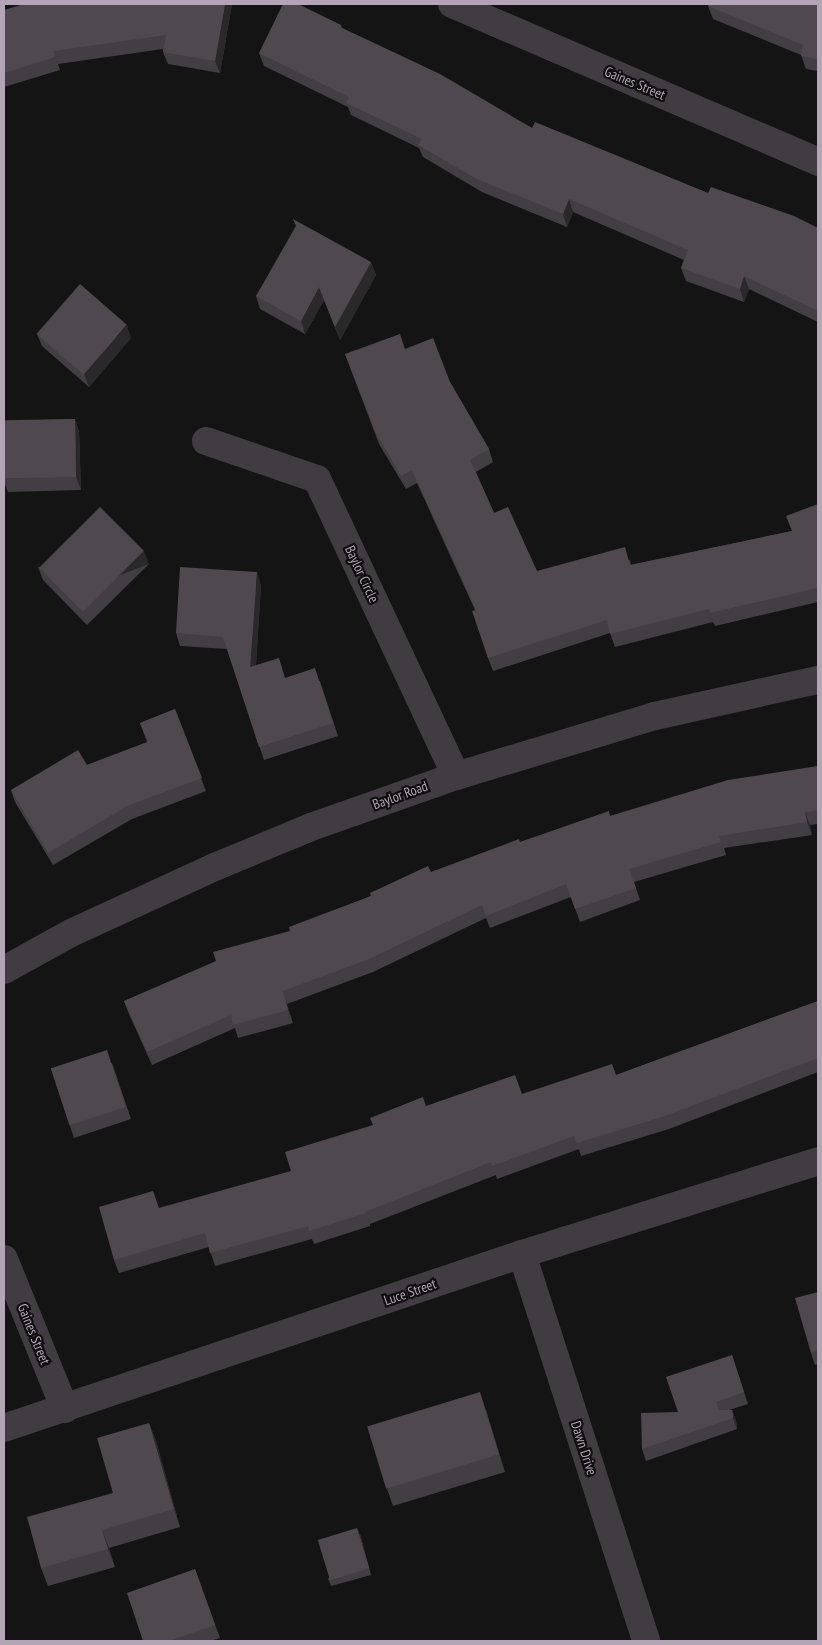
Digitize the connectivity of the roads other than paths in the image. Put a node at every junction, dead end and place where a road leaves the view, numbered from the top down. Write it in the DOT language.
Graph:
graph roads {
  1 [pos="452,4"];
  2 [pos="818,162"];
  3 [pos="206,441"];
  4 [pos="818,680"];
  5 [pos="456,776"];
  6 [pos="4,970"];
  7 [pos="818,1161"];
  8 [pos="522,1254"];
  9 [pos="4,1259"];
  10 [pos="64,1409"];
  11 [pos="4,1428"];
  12 [pos="646,1641"];
  1 -- 2 [label="street, Gaines Street"];
  3 -- 5 [label="street, Baylor Circle"];
  4 -- 5 [label="street, Baylor Road"];
  5 -- 6 [label="street, Baylor Road"];
  7 -- 8 [label="street, Luce Street"];
  8 -- 10 [label="street, Luce Street"];
  8 -- 12 [label="street, Dawn Drive"];
  9 -- 10 [label="street, Gaines Street"];
  10 -- 11 [label="street, Luce Street"];
}
